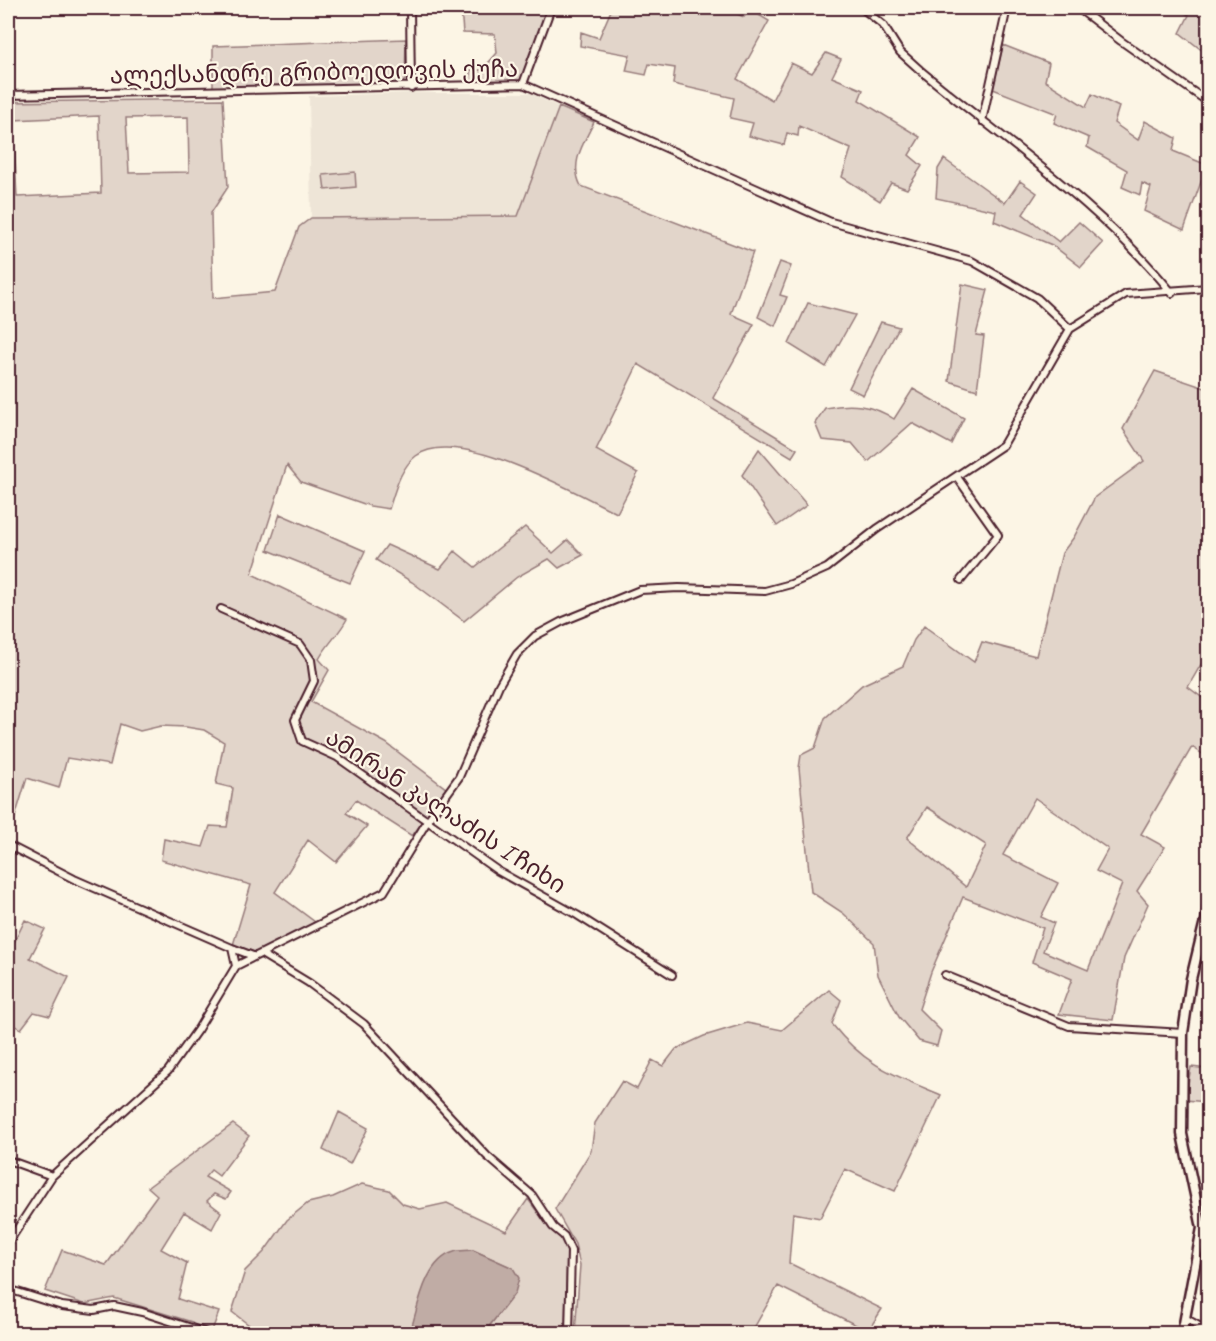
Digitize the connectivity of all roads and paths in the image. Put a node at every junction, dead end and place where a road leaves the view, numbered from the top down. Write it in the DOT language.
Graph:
graph roads {
  1 [pos="410,8"];
  2 [pos="551,8"];
  3 [pos="862,8"];
  4 [pos="1006,8"];
  5 [pos="1078,8"];
  6 [pos="523,84"];
  7 [pos="411,88"];
  8 [pos="8,95"];
  9 [pos="1209,102"];
  10 [pos="982,121"];
  11 [pos="1209,288"];
  12 [pos="1172,292"];
  13 [pos="1070,329"];
  14 [pos="957,477"];
  15 [pos="961,580"];
  16 [pos="221,609"];
  17 [pos="428,820"];
  18 [pos="8,846"];
  19 [pos="1209,897"];
  20 [pos="1206,925"];
  21 [pos="232,948"];
  22 [pos="253,956"];
  23 [pos="263,956"];
  24 [pos="236,966"];
  25 [pos="672,975"];
  26 [pos="945,975"];
  27 [pos="1183,1033"];
  28 [pos="8,1160"];
  29 [pos="52,1176"];
  30 [pos="8,1243"];
  31 [pos="8,1289"];
  32 [pos="1185,1318"];
  33 [pos="1209,1331"];
  34 [pos="207,1333"];
  35 [pos="569,1334"];
  36 [pos="1182,1334"];
  1 -- 7 [label="street"];
  2 -- 6 [label="street"];
  3 -- 10 [label="street"];
  4 -- 10 [label="street"];
  5 -- 9 [label="street"];
  6 -- 7 [label="street, ალექსანდრე გრიბოედოვის ქუჩა"];
  6 -- 13 [label="street, ალექსანდრე გრიბოედოვის ქუჩა"];
  7 -- 8 [label="street, ალექსანდრე გრიბოედოვის ქუჩა"];
  10 -- 12 [label="street"];
  11 -- 12 [label="street"];
  12 -- 13 [label="street"];
  13 -- 14 [label="street"];
  14 -- 15 [label="street"];
  14 -- 17 [label="street"];
  16 -- 17 [label="street, ამირან კალაძის I ჩიხი"];
  17 -- 23 [label="street"];
  17 -- 25 [label="street, ამირან კალაძის I ჩიხი"];
  18 -- 21 [label="street"];
  19 -- 20 [label="street"];
  20 -- 27 [label="street"];
  21 -- 22 [label="street"];
  21 -- 24 [label="street"];
  22 -- 23 [label="street"];
  22 -- 24 [label="street"];
  23 -- 35 [label="street"];
  24 -- 29 [label="street"];
  26 -- 27 [label="street"];
  27 -- 32 [label="street"];
  28 -- 29 [label="street"];
  29 -- 30 [label="street"];
  31 -- 34 [label="street"];
  32 -- 33 [label="street"];
  32 -- 36 [label="street"];
}
